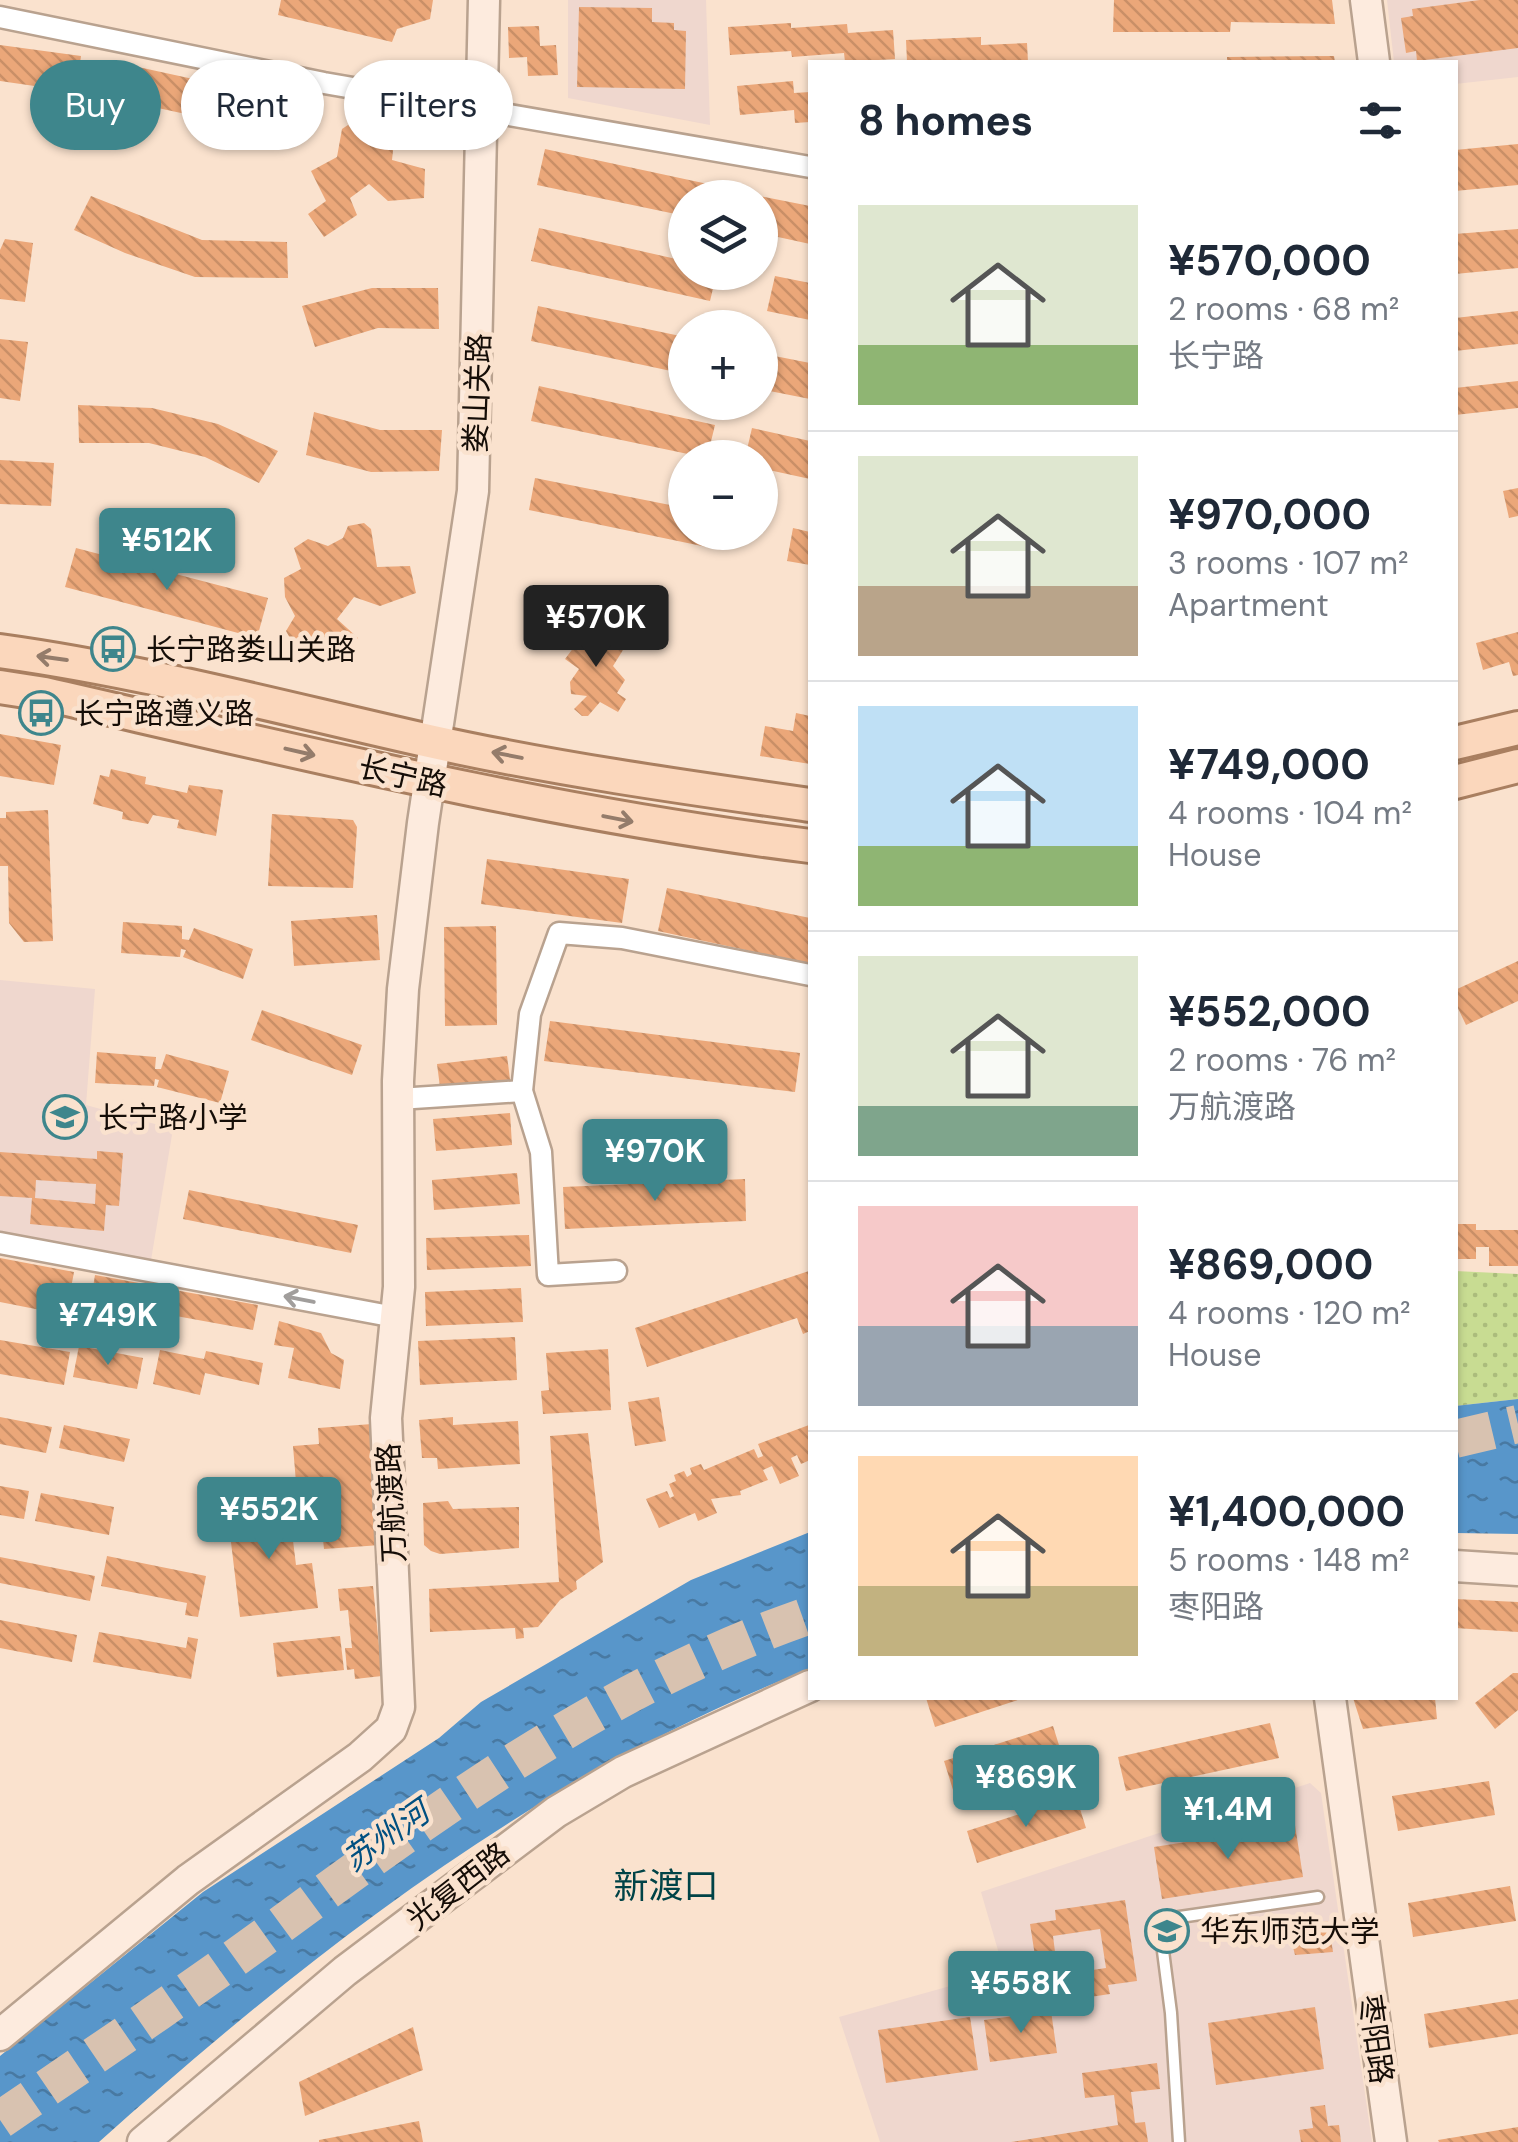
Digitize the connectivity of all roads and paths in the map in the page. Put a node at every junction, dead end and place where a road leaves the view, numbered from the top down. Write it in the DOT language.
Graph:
graph roads {
  1 [pos="484,0"];
  2 [pos="1366,0"];
  3 [pos="0,17"];
  4 [pos="483,60"];
  5 [pos="1374,60"];
  6 [pos="344,86"];
  7 [pos="513,114"];
  8 [pos="482,150"];
  9 [pos="808,167"];
  10 [pos="0,651"];
  11 [pos="0,687"];
  12 [pos="1518,728"];
  13 [pos="1458,736"];
  14 [pos="434,742"];
  15 [pos="1458,754"];
  16 [pos="1518,766"];
  17 [pos="1461,780"];
  18 [pos="428,782"];
  19 [pos="808,805"];
  20 [pos="808,846"];
  21 [pos="808,975"];
  22 [pos="522,1091"];
  23 [pos="398,1099"];
  24 [pos="0,1244"];
  25 [pos="616,1271"];
  26 [pos="395,1318"];
  27 [pos="1458,1566"];
  28 [pos="1518,1570"];
  29 [pos="808,1687"];
  30 [pos="1330,1700"];
  31 [pos="1318,1897"];
  32 [pos="0,2035"];
  33 [pos="142,2142"];
  34 [pos="1179,2142"];
  35 [pos="1391,2142"];
  1 -- 4 [label="street, 娄山关路"];
  2 -- 5 [label="street"];
  3 -- 6 [label="street"];
  7 -- 9 [label="street"];
  8 -- 14 [label="street, 娄山关路"];
  14 -- 10 [label="main road, 长宁路, one-way"];
  11 -- 18 [label="main road, 长宁路, one-way"];
  12 -- 13 [label="main road"];
  14 -- 18 [label="street, 娄山关路"];
  19 -- 14 [label="main road, 长宁路, one-way"];
  15 -- 17 [label="street"];
  16 -- 17 [label="main road"];
  18 -- 20 [label="main road, 长宁路, one-way"];
  18 -- 23 [label="street, 万航渡路"];
  21 -- 22 [label="street"];
  22 -- 23 [label="street"];
  22 -- 25 [label="street"];
  23 -- 26 [label="street, 万航渡路"];
  26 -- 24 [label="street, one-way"];
  26 -- 32 [label="street, 万航渡路"];
  27 -- 28 [label="street"];
  29 -- 33 [label="street, 光复西路"];
  30 -- 35 [label="street, 枣阳路"];
  31 -- 34 [label="lane"];
}
